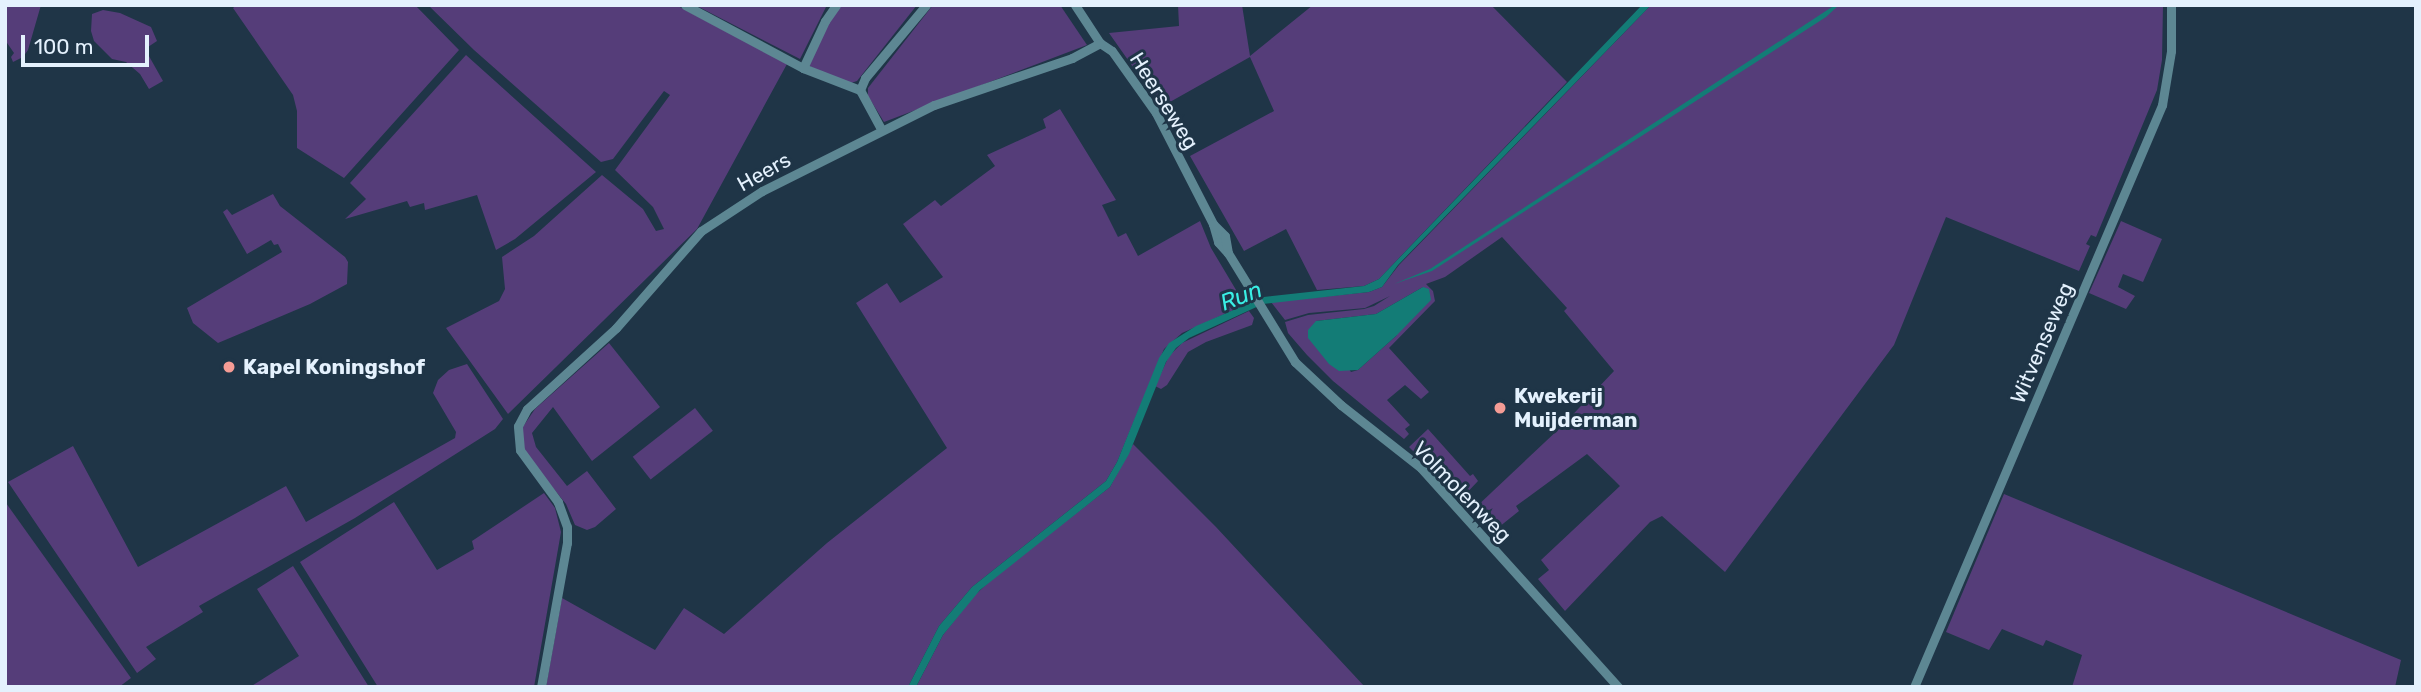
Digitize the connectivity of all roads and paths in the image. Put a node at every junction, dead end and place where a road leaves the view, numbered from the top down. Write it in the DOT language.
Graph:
graph roads {
  1 [pos="685,5"];
  2 [pos="836,5"];
  3 [pos="926,5"];
  4 [pos="1075,5"];
  5 [pos="2171,5"];
  6 [pos="1100,43"];
  7 [pos="803,68"];
  8 [pos="860,90"];
  9 [pos="881,129"];
  10 [pos="1274,330"];
  11 [pos="541,687"];
  12 [pos="1618,687"];
  13 [pos="1914,687"];
  1 -- 7 [label="street"];
  2 -- 7 [label="street"];
  3 -- 8 [label="street"];
  4 -- 6 [label="street, Heerseweg"];
  5 -- 13 [label="street, Witvenseweg"];
  6 -- 9 [label="street, Heers"];
  6 -- 10 [label="street, Heerseweg"];
  7 -- 8 [label="street"];
  8 -- 9 [label="street"];
  9 -- 11 [label="street, Heers"];
  10 -- 12 [label="street, Volmolenweg"];
}
